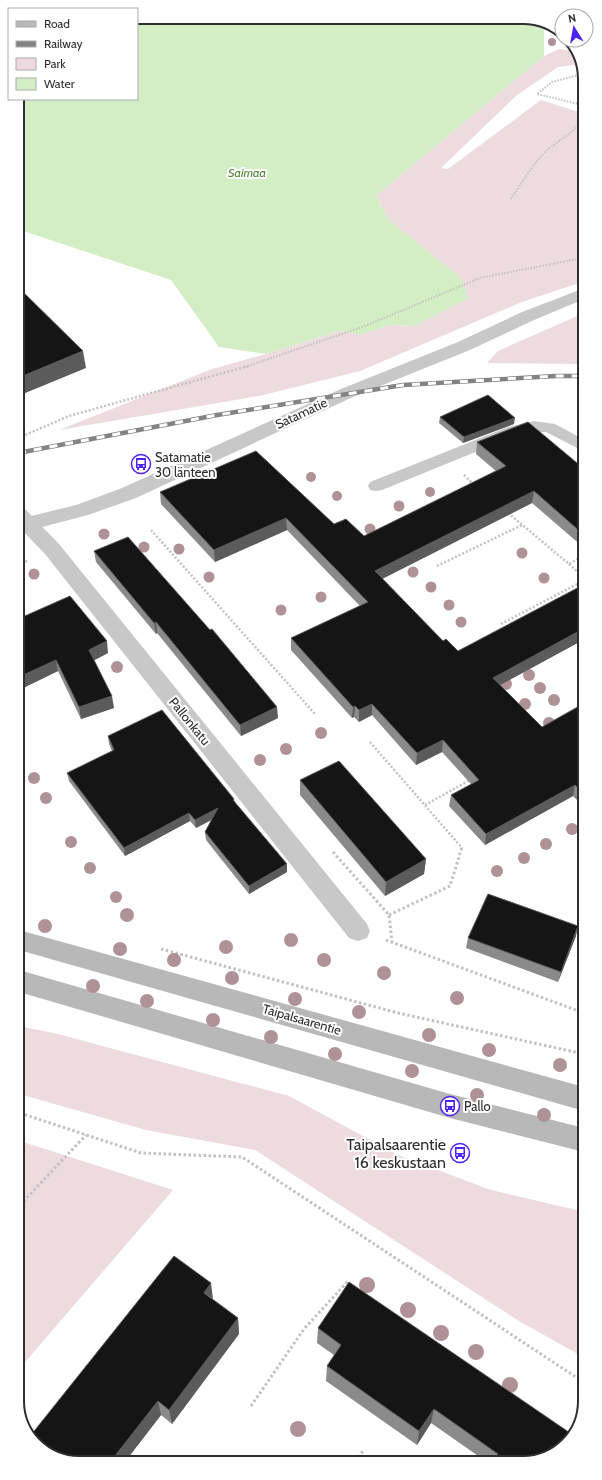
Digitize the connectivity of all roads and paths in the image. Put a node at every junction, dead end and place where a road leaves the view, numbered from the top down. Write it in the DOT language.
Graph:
graph roads {
  1 [pos="578,75"];
  2 [pos="578,104"];
  3 [pos="578,125"];
  4 [pos="512,199"];
  5 [pos="578,259"];
  6 [pos="578,296"];
  7 [pos="24,435"];
  8 [pos="578,443"];
  9 [pos="459,471"];
  10 [pos="376,486"];
  11 [pos="476,486"];
  12 [pos="505,510"];
  13 [pos="24,520"];
  14 [pos="24,523"];
  15 [pos="522,525"];
  16 [pos="152,530"];
  17 [pos="578,559"];
  18 [pos="569,564"];
  19 [pos="437,566"];
  20 [pos="578,572"];
  21 [pos="578,584"];
  22 [pos="501,624"];
  23 [pos="315,714"];
  24 [pos="370,742"];
  25 [pos="472,779"];
  26 [pos="425,804"];
  27 [pos="389,915"];
  28 [pos="358,931"];
  29 [pos="24,941"];
  30 [pos="155,948"];
  31 [pos="24,982"];
  32 [pos="578,1011"];
  33 [pos="578,1053"];
  34 [pos="578,1097"];
  35 [pos="24,1114"];
  36 [pos="86,1135"];
  37 [pos="578,1138"];
  38 [pos="24,1201"];
  39 [pos="349,1280"];
  40 [pos="578,1378"];
  41 [pos="251,1406"];
  42 [pos="363,1451"];
  43 [pos="359,1456"];
  1 -- 2 [label="path"];
  3 -- 4 [label="path"];
  5 -- 7 [label="path"];
  6 -- 13 [label="street, Satamatie"];
  8 -- 10 [label="lane"];
  9 -- 11 [label="path"];
  12 -- 15 [label="path"];
  14 -- 28 [label="street, Pallonkatu"];
  15 -- 18 [label="path"];
  15 -- 19 [label="path"];
  16 -- 23 [label="path"];
  17 -- 18 [label="path"];
  18 -- 20 [label="path"];
  21 -- 22 [label="path"];
  24 -- 26 [label="path"];
  25 -- 26 [label="path"];
  26 -- 27 [label="path"];
  28 -- 32 [label="path"];
  29 -- 34 [label="main road, Taipalsaarentie"];
  30 -- 33 [label="path"];
  31 -- 37 [label="main road"];
  35 -- 36 [label="path"];
  36 -- 38 [label="path"];
  36 -- 40 [label="path"];
  39 -- 41 [label="path"];
  42 -- 43 [label="path"];
}
